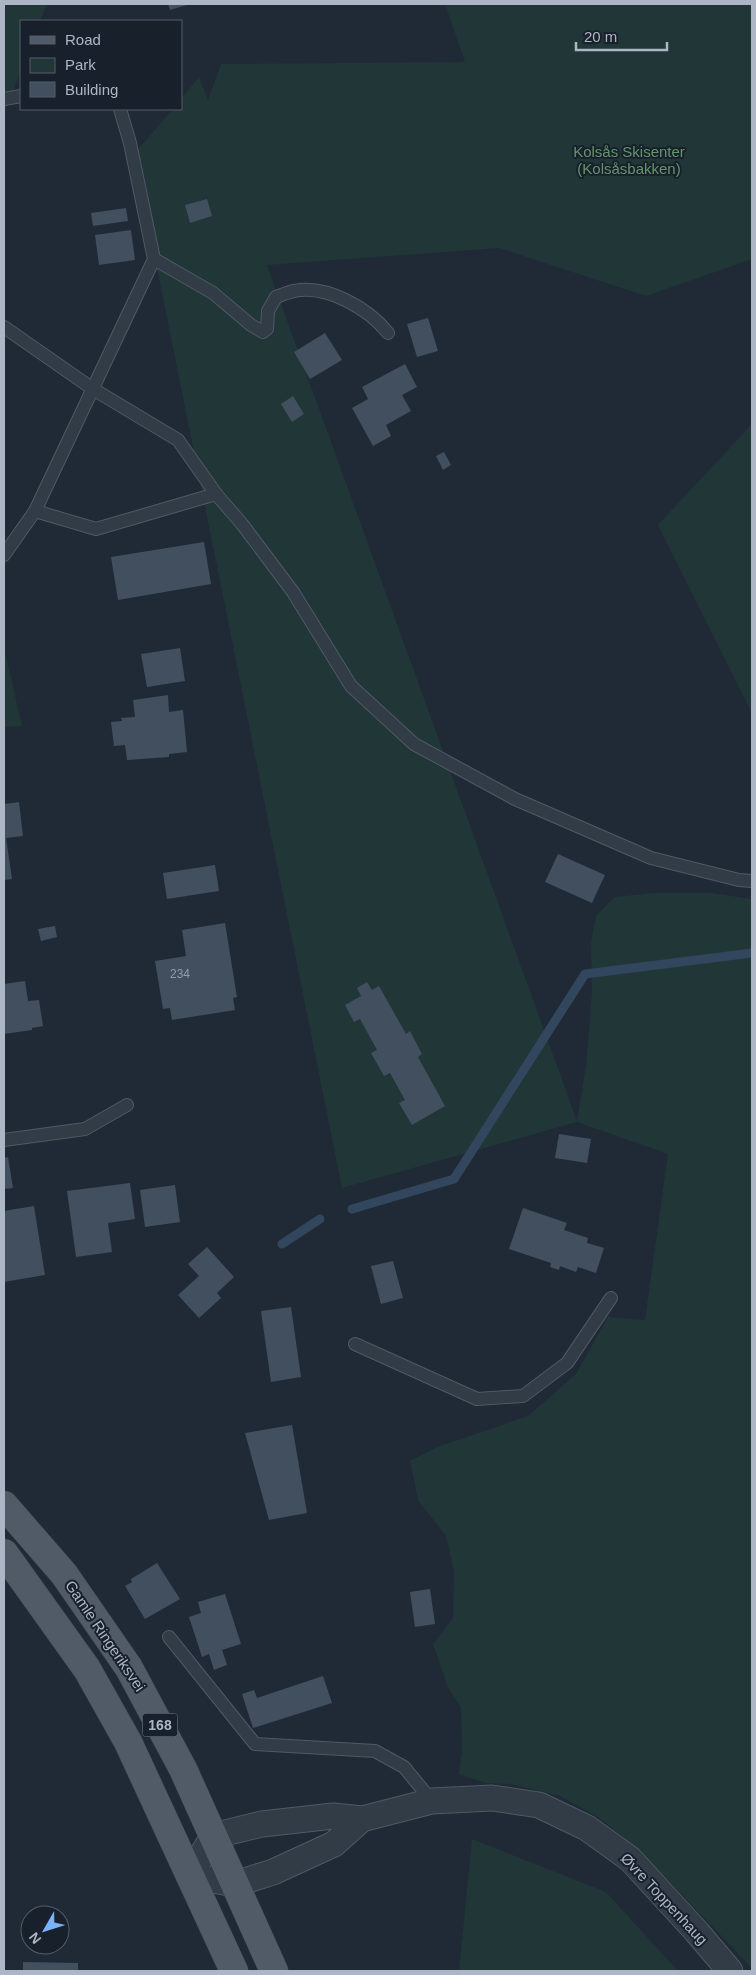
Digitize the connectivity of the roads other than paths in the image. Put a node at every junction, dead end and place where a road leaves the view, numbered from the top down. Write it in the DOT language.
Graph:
graph roads {
  1 [pos="20,96"];
  2 [pos="4,99"];
  3 [pos="120,110"];
  4 [pos="154,259"];
  5 [pos="4,327"];
  6 [pos="388,332"];
  7 [pos="93,389"];
  8 [pos="216,494"];
  9 [pos="35,512"];
  10 [pos="4,555"];
  11 [pos="752,881"];
  12 [pos="127,1105"];
  13 [pos="4,1140"];
  14 [pos="610,1298"];
  15 [pos="355,1344"];
  16 [pos="4,1505"];
  17 [pos="4,1553"];
  18 [pos="169,1637"];
  19 [pos="432,1801"];
  20 [pos="362,1819"];
  21 [pos="213,1836"];
  22 [pos="190,1876"];
  23 [pos="235,1884"];
  24 [pos="234,1971"];
  25 [pos="274,1971"];
  26 [pos="730,1971"];
  1 -- 2 [label="lane"];
  3 -- 4 [label="lane"];
  4 -- 6 [label="lane"];
  4 -- 7 [label="lane"];
  5 -- 7 [label="lane"];
  7 -- 8 [label="lane"];
  7 -- 9 [label="lane"];
  8 -- 9 [label="lane"];
  8 -- 11 [label="lane"];
  9 -- 10 [label="lane"];
  12 -- 13 [label="lane"];
  14 -- 15 [label="lane"];
  16 -- 21 [label="main road, Gamle Ringeriksvei / 168"];
  17 -- 22 [label="main road, 168"];
  18 -- 19 [label="lane"];
  19 -- 20 [label="street, Øvre Toppenhaug"];
  19 -- 26 [label="street, Øvre Toppenhaug"];
  20 -- 21 [label="street, Øvre Toppenhaug"];
  20 -- 23 [label="street, Øvre Toppenhaug"];
  21 -- 22 [label="street"];
  21 -- 23 [label="main road, Gamle Ringeriksvei / 168"];
  22 -- 23 [label="street, Øvre Toppenhaug"];
  22 -- 24 [label="main road, 168"];
  23 -- 25 [label="main road, Gamle Ringeriksvei / 168"];
}
